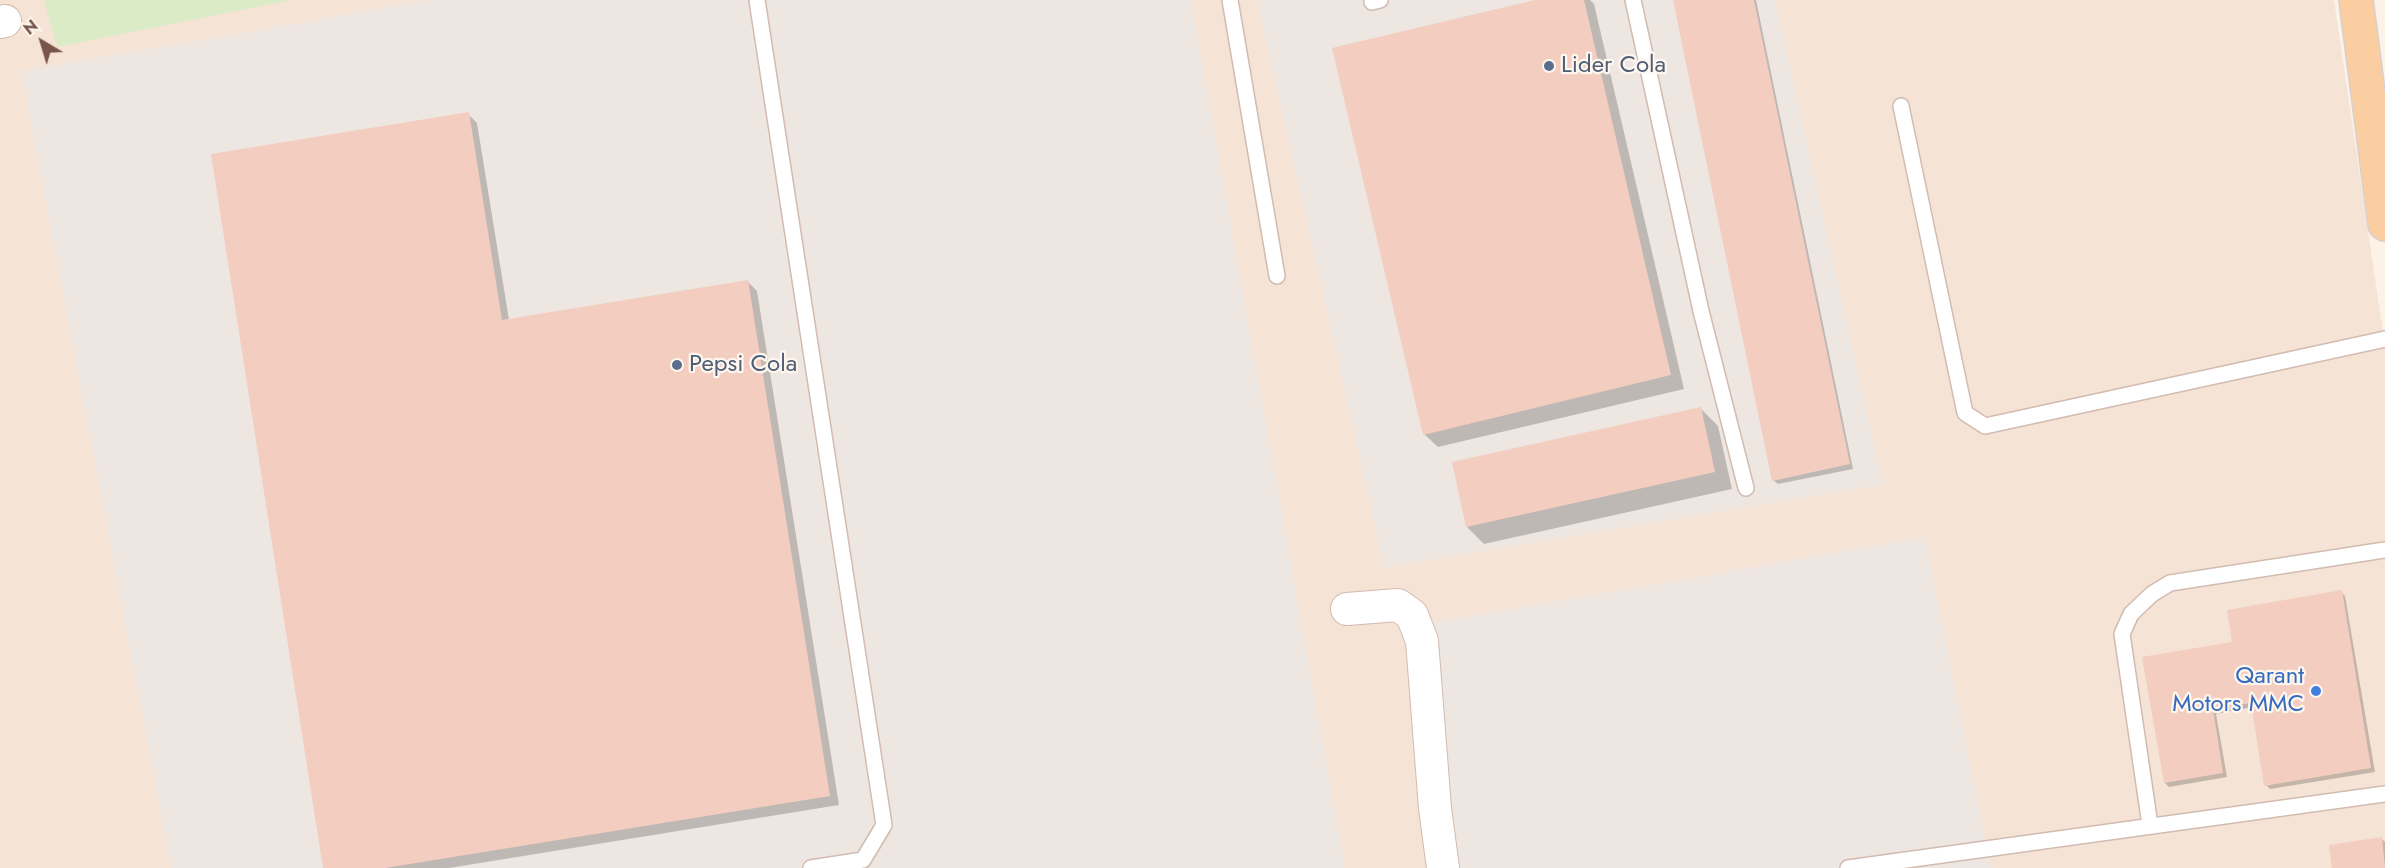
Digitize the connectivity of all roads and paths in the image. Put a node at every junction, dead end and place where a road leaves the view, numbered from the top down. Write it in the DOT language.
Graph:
graph roads {
  1 [pos="757,0"];
  2 [pos="1230,0"];
  3 [pos="1633,0"];
  4 [pos="2356,0"];
  5 [pos="1901,106"];
  6 [pos="2385,224"];
  7 [pos="1277,276"];
  8 [pos="2385,339"];
  9 [pos="1746,488"];
  10 [pos="2385,550"];
  11 [pos="1347,609"];
  12 [pos="2385,794"];
  13 [pos="2150,825"];
  14 [pos="812,868"];
  15 [pos="1443,868"];
  16 [pos="1848,868"];
  1 -- 14 [label="lane"];
  2 -- 7 [label="lane"];
  3 -- 9 [label="lane"];
  4 -- 6 [label="main road"];
  5 -- 8 [label="lane"];
  10 -- 13 [label="lane"];
  11 -- 15 [label="street"];
  12 -- 13 [label="lane"];
  13 -- 16 [label="lane"];
}
